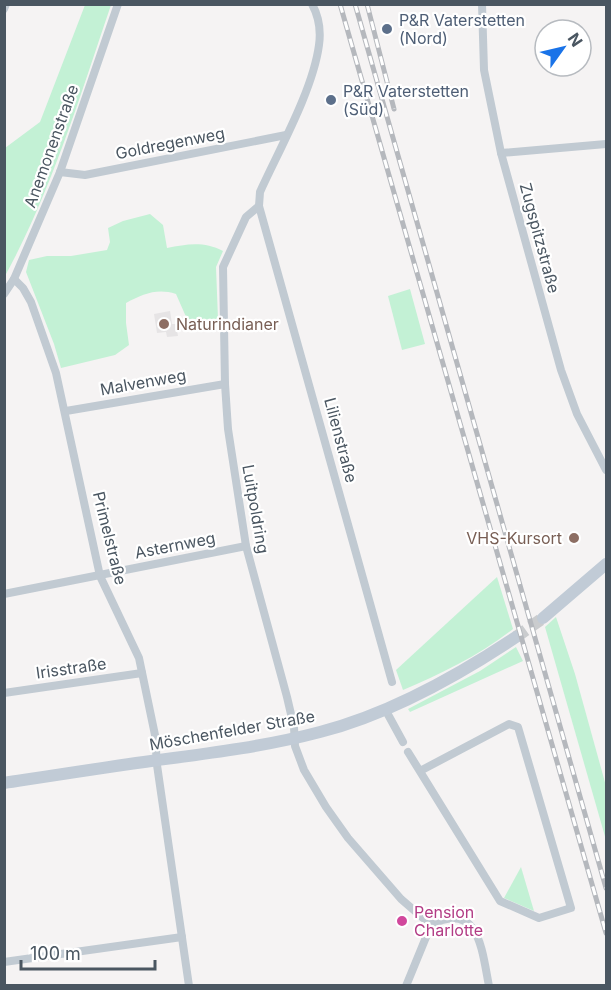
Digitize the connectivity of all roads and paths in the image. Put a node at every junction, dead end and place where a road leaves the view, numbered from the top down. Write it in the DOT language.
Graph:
graph roads {
  1 [pos="6,4"];
  2 [pos="118,4"];
  3 [pos="482,4"];
  4 [pos="313,7"];
  5 [pos="4,9"];
  6 [pos="286,135"];
  7 [pos="606,144"];
  8 [pos="501,153"];
  9 [pos="60,172"];
  10 [pos="259,206"];
  11 [pos="14,279"];
  12 [pos="4,294"];
  13 [pos="225,384"];
  14 [pos="66,411"];
  15 [pos="606,470"];
  16 [pos="246,546"];
  17 [pos="606,564"];
  18 [pos="100,576"];
  19 [pos="4,594"];
  20 [pos="543,618"];
  21 [pos="516,637"];
  22 [pos="142,674"];
  23 [pos="392,682"];
  24 [pos="4,693"];
  25 [pos="385,709"];
  26 [pos="295,738"];
  27 [pos="403,742"];
  28 [pos="408,752"];
  29 [pos="157,760"];
  30 [pos="420,771"];
  31 [pos="4,783"];
  32 [pos="430,924"];
  33 [pos="182,937"];
  34 [pos="4,962"];
  35 [pos="189,986"];
  36 [pos="406,986"];
  37 [pos="489,986"];
  1 -- 5 [label="street"];
  2 -- 9 [label="street, Anemonenstraße"];
  3 -- 8 [label="street, Zugspitzstraße"];
  4 -- 6 [label="street, Luitpoldring"];
  6 -- 9 [label="street, Goldregenweg"];
  6 -- 10 [label="street, Luitpoldring"];
  7 -- 8 [label="street"];
  8 -- 15 [label="street, Zugspitzstraße"];
  9 -- 11 [label="street, Anemonenstraße"];
  10 -- 13 [label="street, Luitpoldring"];
  10 -- 23 [label="street, Lilienstraße"];
  11 -- 12 [label="street, Anemonenstraße"];
  11 -- 14 [label="street, Primelstraße"];
  13 -- 14 [label="street, Malvenweg"];
  13 -- 16 [label="street, Luitpoldring"];
  14 -- 18 [label="street, Primelstraße"];
  16 -- 18 [label="street, Asternweg"];
  16 -- 26 [label="street, Luitpoldring"];
  17 -- 20 [label="street"];
  18 -- 19 [label="street, Asternweg"];
  18 -- 22 [label="street, Primelstraße"];
  21 -- 25 [label="street, Möschenfelder Straße"];
  22 -- 24 [label="street, Irisstraße"];
  22 -- 29 [label="street, Primelstraße"];
  25 -- 26 [label="street, Möschenfelder Straße"];
  25 -- 27 [label="street"];
  26 -- 29 [label="street, Möschenfelder Straße"];
  26 -- 32 [label="street, Luitpoldring"];
  28 -- 30 [label="street"];
  29 -- 31 [label="street, Möschenfelder Straße"];
  29 -- 33 [label="street, Primelstraße"];
  30 -- 30 [label="street"];
  32 -- 36 [label="street"];
  32 -- 37 [label="street"];
  33 -- 34 [label="street"];
  33 -- 35 [label="street, Primelstraße"];
}
